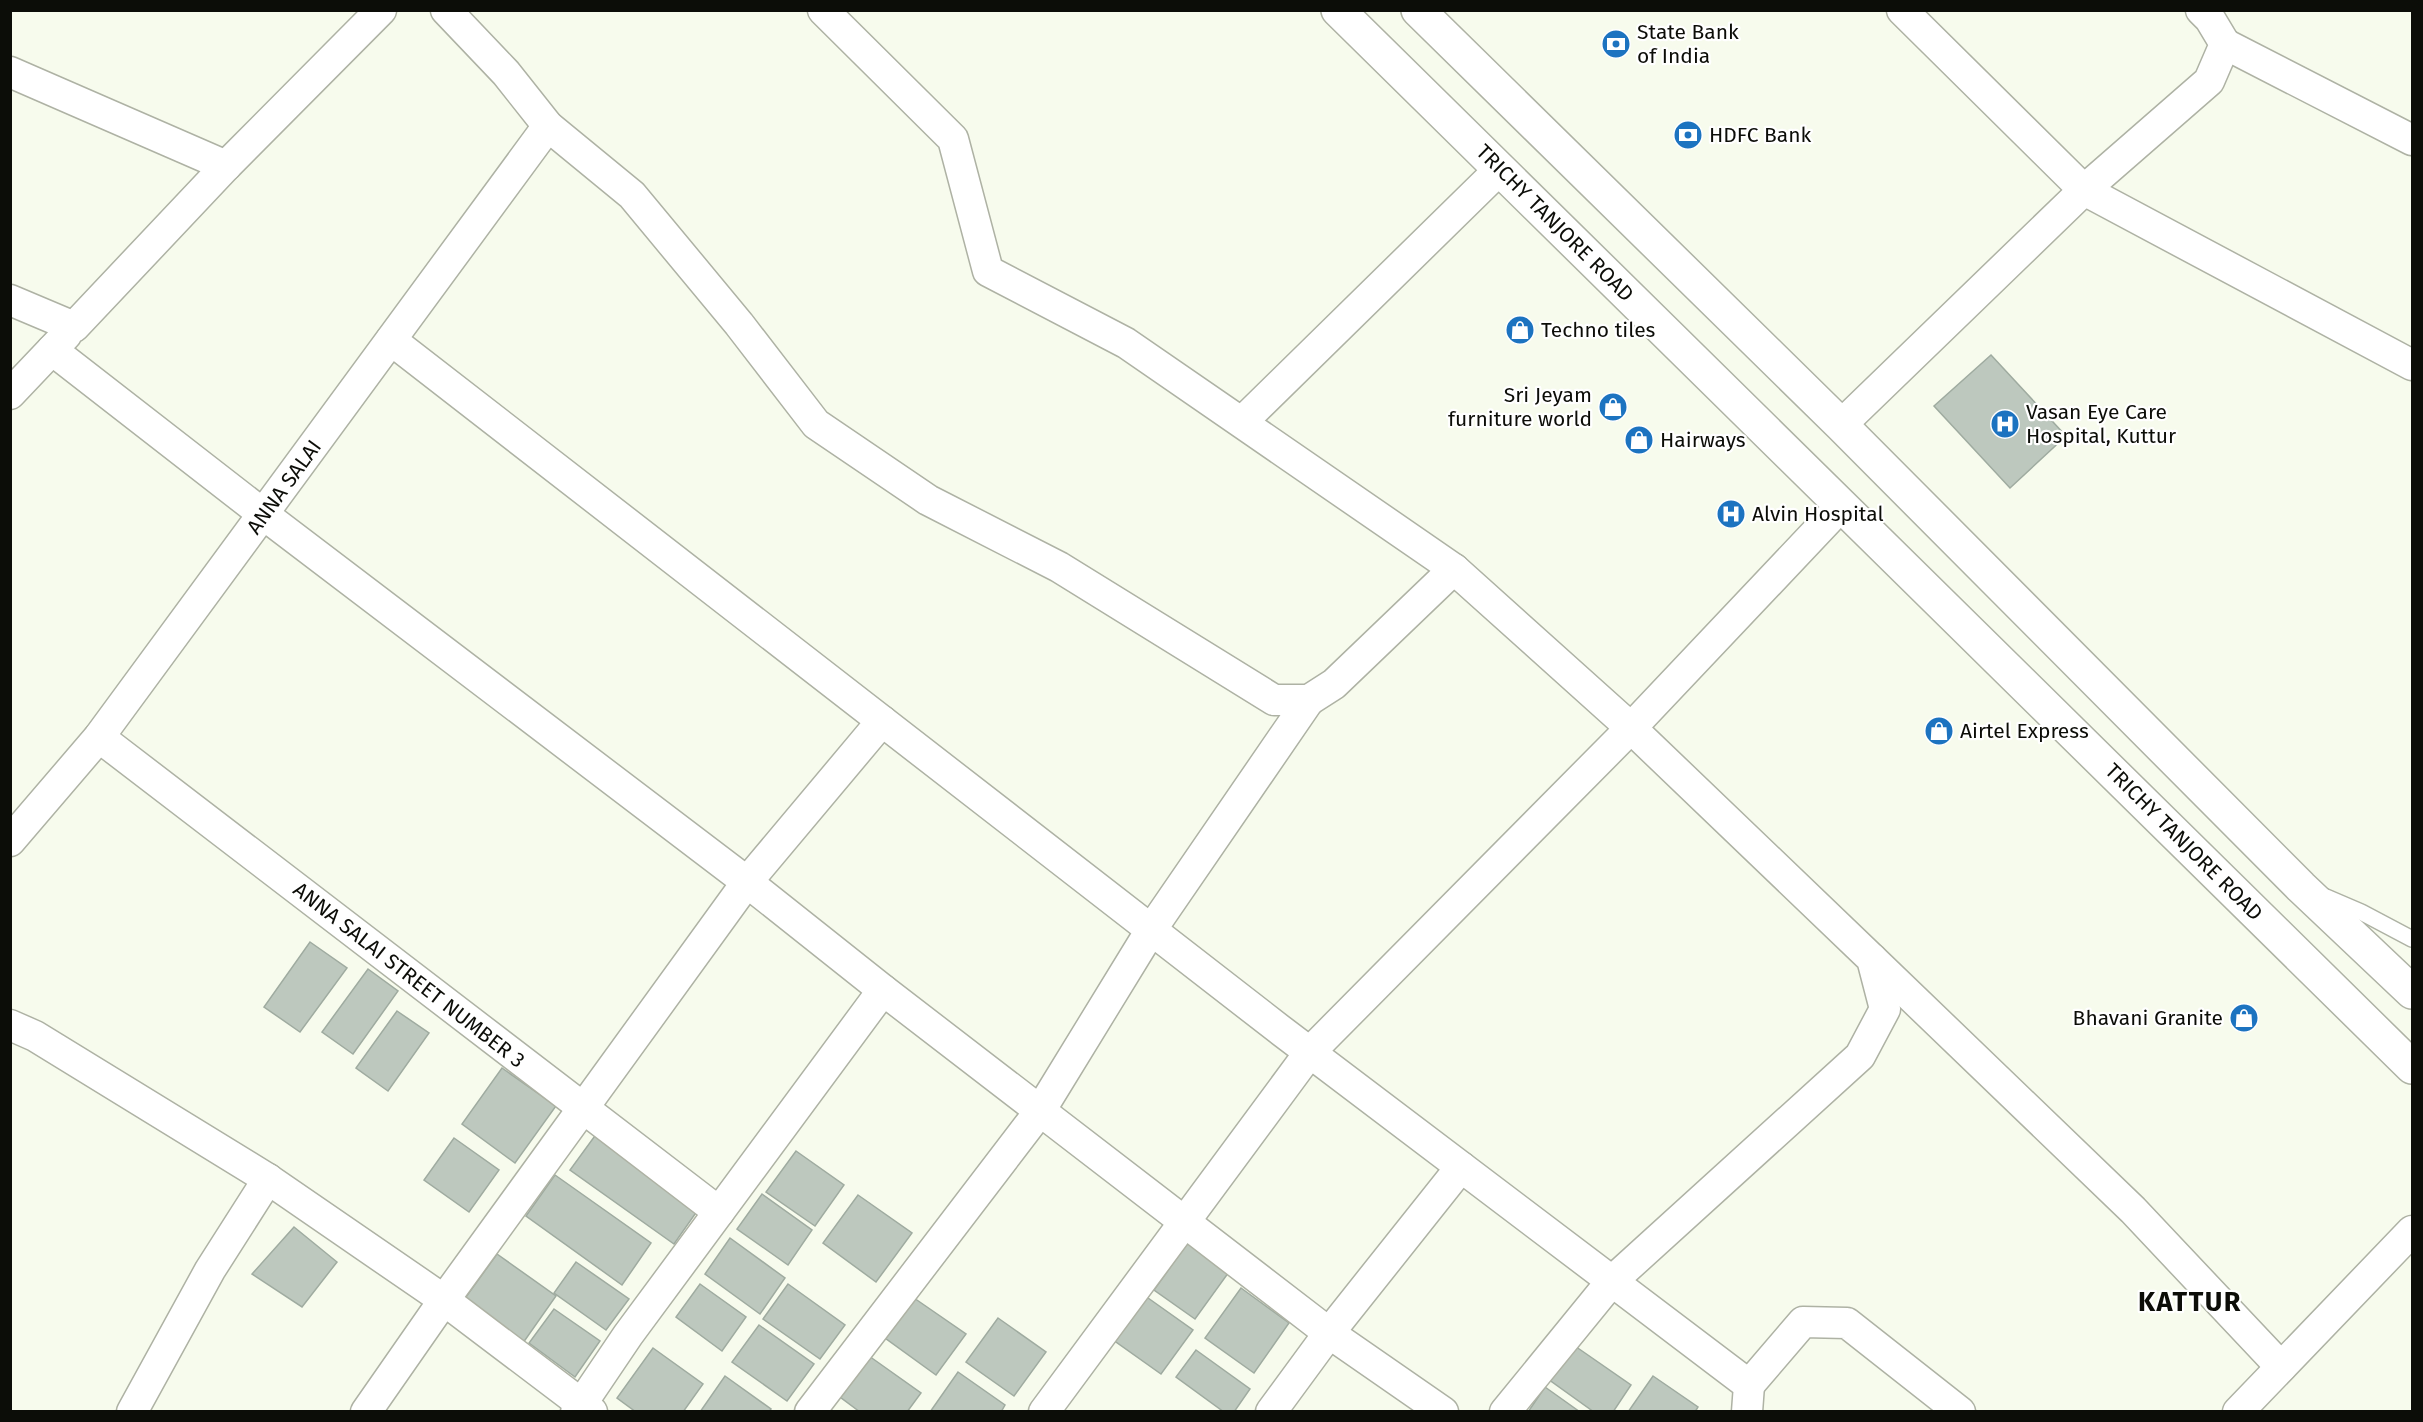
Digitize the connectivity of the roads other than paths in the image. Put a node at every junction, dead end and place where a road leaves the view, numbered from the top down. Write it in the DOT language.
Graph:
graph roads {
  1 [pos="381,10"];
  2 [pos="446,10"];
  3 [pos="823,10"];
  4 [pos="1338,10"];
  5 [pos="1418,10"];
  6 [pos="1902,10"];
  7 [pos="2201,10"];
  8 [pos="2225,44"];
  9 [pos="10,72"];
  10 [pos="548,126"];
  11 [pos="2412,140"];
  12 [pos="226,166"];
  13 [pos="1500,169"];
  14 [pos="2084,190"];
  15 [pos="10,300"];
  16 [pos="74,327"];
  17 [pos="391,340"];
  18 [pos="52,350"];
  19 [pos="2412,366"];
  20 [pos="10,394"];
  21 [pos="1242,422"];
  22 [pos="1841,425"];
  23 [pos="1842,505"];
  24 [pos="263,514"];
  25 [pos="1454,569"];
  26 [pos="1309,700"];
  27 [pos="882,721"];
  28 [pos="1631,728"];
  29 [pos="99,737"];
  30 [pos="14,831"];
  31 [pos="747,882"];
  32 [pos="2301,887"];
  33 [pos="1150,930"];
  34 [pos="2412,939"];
  35 [pos="1872,959"];
  36 [pos="883,990"];
  37 [pos="2412,992"];
  38 [pos="10,1025"];
  39 [pos="1310,1052"];
  40 [pos="2412,1067"];
  41 [pos="583,1108"];
  42 [pos="1040,1111"];
  43 [pos="1461,1167"];
  44 [pos="268,1179"];
  45 [pos="719,1212"];
  46 [pos="1184,1221"];
  47 [pos="2412,1231"];
  48 [pos="1611,1282"];
  49 [pos="444,1300"];
  50 [pos="1329,1333"];
  51 [pos="2281,1367"];
  52 [pos="1748,1398"];
  53 [pos="583,1409"];
  54 [pos="1951,1409"];
  55 [pos="132,1412"];
  56 [pos="366,1412"];
  57 [pos="810,1412"];
  58 [pos="1044,1412"];
  59 [pos="1271,1412"];
  60 [pos="1443,1412"];
  61 [pos="1505,1412"];
  62 [pos="2238,1412"];
  1 -- 12 [label="street"];
  2 -- 10 [label="street"];
  3 -- 21 [label="street"];
  4 -- 13 [label="highway, TRICHY TANJORE ROAD"];
  5 -- 22 [label="highway"];
  6 -- 14 [label="street"];
  7 -- 8 [label="street"];
  8 -- 11 [label="street"];
  8 -- 14 [label="street"];
  9 -- 12 [label="street"];
  10 -- 17 [label="street, ANNA SALAI"];
  10 -- 26 [label="street"];
  12 -- 16 [label="street"];
  13 -- 21 [label="street"];
  13 -- 23 [label="highway, TRICHY TANJORE ROAD"];
  14 -- 19 [label="street"];
  14 -- 22 [label="street"];
  15 -- 16 [label="street"];
  16 -- 18 [label="street"];
  17 -- 24 [label="street, ANNA SALAI"];
  17 -- 27 [label="street"];
  18 -- 20 [label="street"];
  18 -- 24 [label="street"];
  21 -- 25 [label="street"];
  22 -- 32 [label="highway"];
  23 -- 28 [label="street"];
  23 -- 40 [label="highway, TRICHY TANJORE ROAD"];
  24 -- 29 [label="street, ANNA SALAI"];
  24 -- 31 [label="street"];
  25 -- 26 [label="street"];
  25 -- 28 [label="street"];
  26 -- 33 [label="street"];
  27 -- 31 [label="street"];
  27 -- 33 [label="street"];
  28 -- 35 [label="street"];
  28 -- 39 [label="street"];
  29 -- 30 [label="street, ANNA SALAI"];
  29 -- 41 [label="street, ANNA SALAI STREET NUMBER 3"];
  31 -- 36 [label="street"];
  31 -- 41 [label="street"];
  32 -- 34 [label="lane"];
  32 -- 37 [label="highway"];
  33 -- 39 [label="street"];
  33 -- 42 [label="street"];
  35 -- 48 [label="street"];
  35 -- 51 [label="street"];
  36 -- 42 [label="street"];
  36 -- 45 [label="street"];
  38 -- 44 [label="street"];
  39 -- 43 [label="street"];
  39 -- 46 [label="street"];
  41 -- 45 [label="street, ANNA SALAI STREET NUMBER 3"];
  41 -- 49 [label="street"];
  42 -- 46 [label="street"];
  42 -- 57 [label="street"];
  43 -- 48 [label="street"];
  43 -- 50 [label="street"];
  44 -- 49 [label="street"];
  44 -- 55 [label="street"];
  45 -- 53 [label="street"];
  46 -- 50 [label="street"];
  46 -- 58 [label="street"];
  47 -- 51 [label="street"];
  48 -- 52 [label="street"];
  48 -- 61 [label="street"];
  49 -- 53 [label="street"];
  49 -- 56 [label="street"];
  50 -- 59 [label="street"];
  50 -- 60 [label="street"];
  51 -- 62 [label="street"];
  52 -- 54 [label="street"];
}
